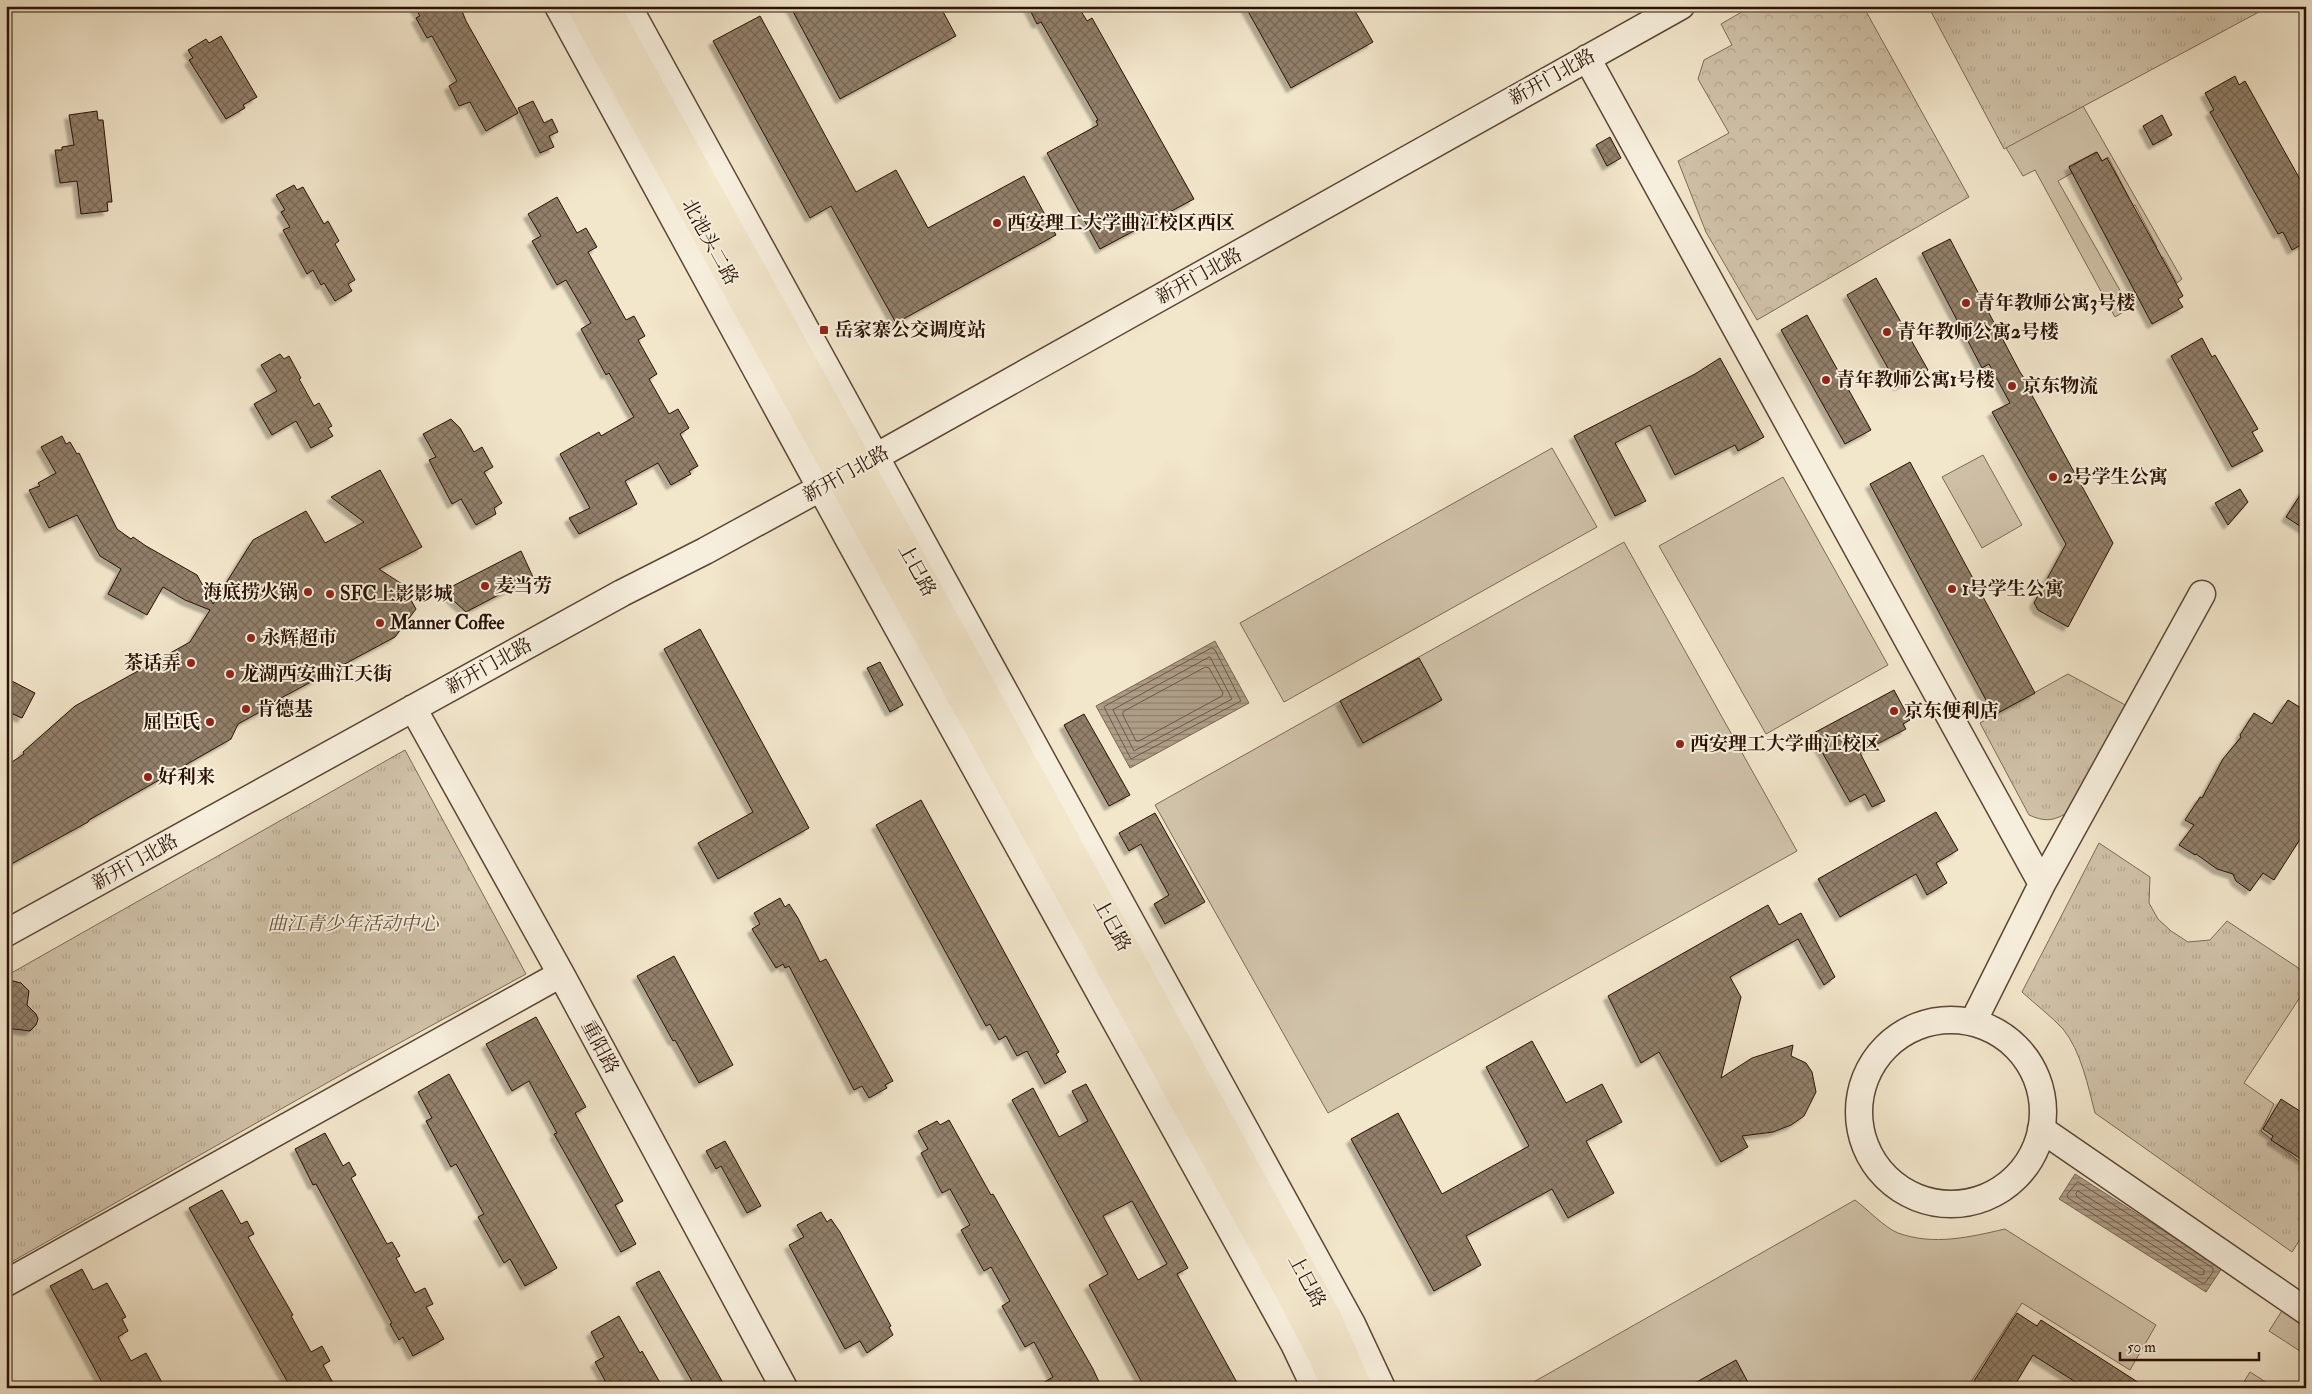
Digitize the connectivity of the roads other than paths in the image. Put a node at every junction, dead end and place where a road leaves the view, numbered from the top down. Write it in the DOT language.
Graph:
graph roads {
  1 [pos="558,6"];
  2 [pos="580,6"];
  3 [pos="605,6"];
  4 [pos="628,6"];
  5 [pos="1681,6"];
  6 [pos="1587,58"];
  7 [pos="849,472"];
  8 [pos="2202,594"];
  9 [pos="413,708"];
  10 [pos="2042,884"];
  11 [pos="6,933"];
  12 [pos="561,974"];
  13 [pos="1973,1022"];
  14 [pos="2042,1129"];
  15 [pos="6,1282"];
  16 [pos="2306,1310"];
  17 [pos="784,1388"];
  18 [pos="1315,1388"];
  19 [pos="1336,1388"];
  20 [pos="1358,1388"];
  21 [pos="1382,1388"];
  1 -- 7 [label="street"];
  2 -- 7 [label="main road, 北池头二路"];
  3 -- 7 [label="main road, 北池头二路"];
  4 -- 7 [label="street"];
  5 -- 6 [label="street, 新开门北路"];
  6 -- 7 [label="street, 新开门北路"];
  6 -- 10 [label="street"];
  7 -- 9 [label="street, 新开门北路"];
  7 -- 18 [label="street"];
  7 -- 19 [label="main road, 上巳路"];
  7 -- 20 [label="main road, 上巳路"];
  7 -- 21 [label="street"];
  8 -- 10 [label="street"];
  9 -- 11 [label="street, 新开门北路"];
  9 -- 12 [label="street, 重阳路"];
  10 -- 13 [label="street"];
  12 -- 15 [label="street"];
  12 -- 17 [label="street, 重阳路"];
  13 -- 14 [label="street"];
  13 -- 14 [label="street"];
  14 -- 16 [label="street"];
}
